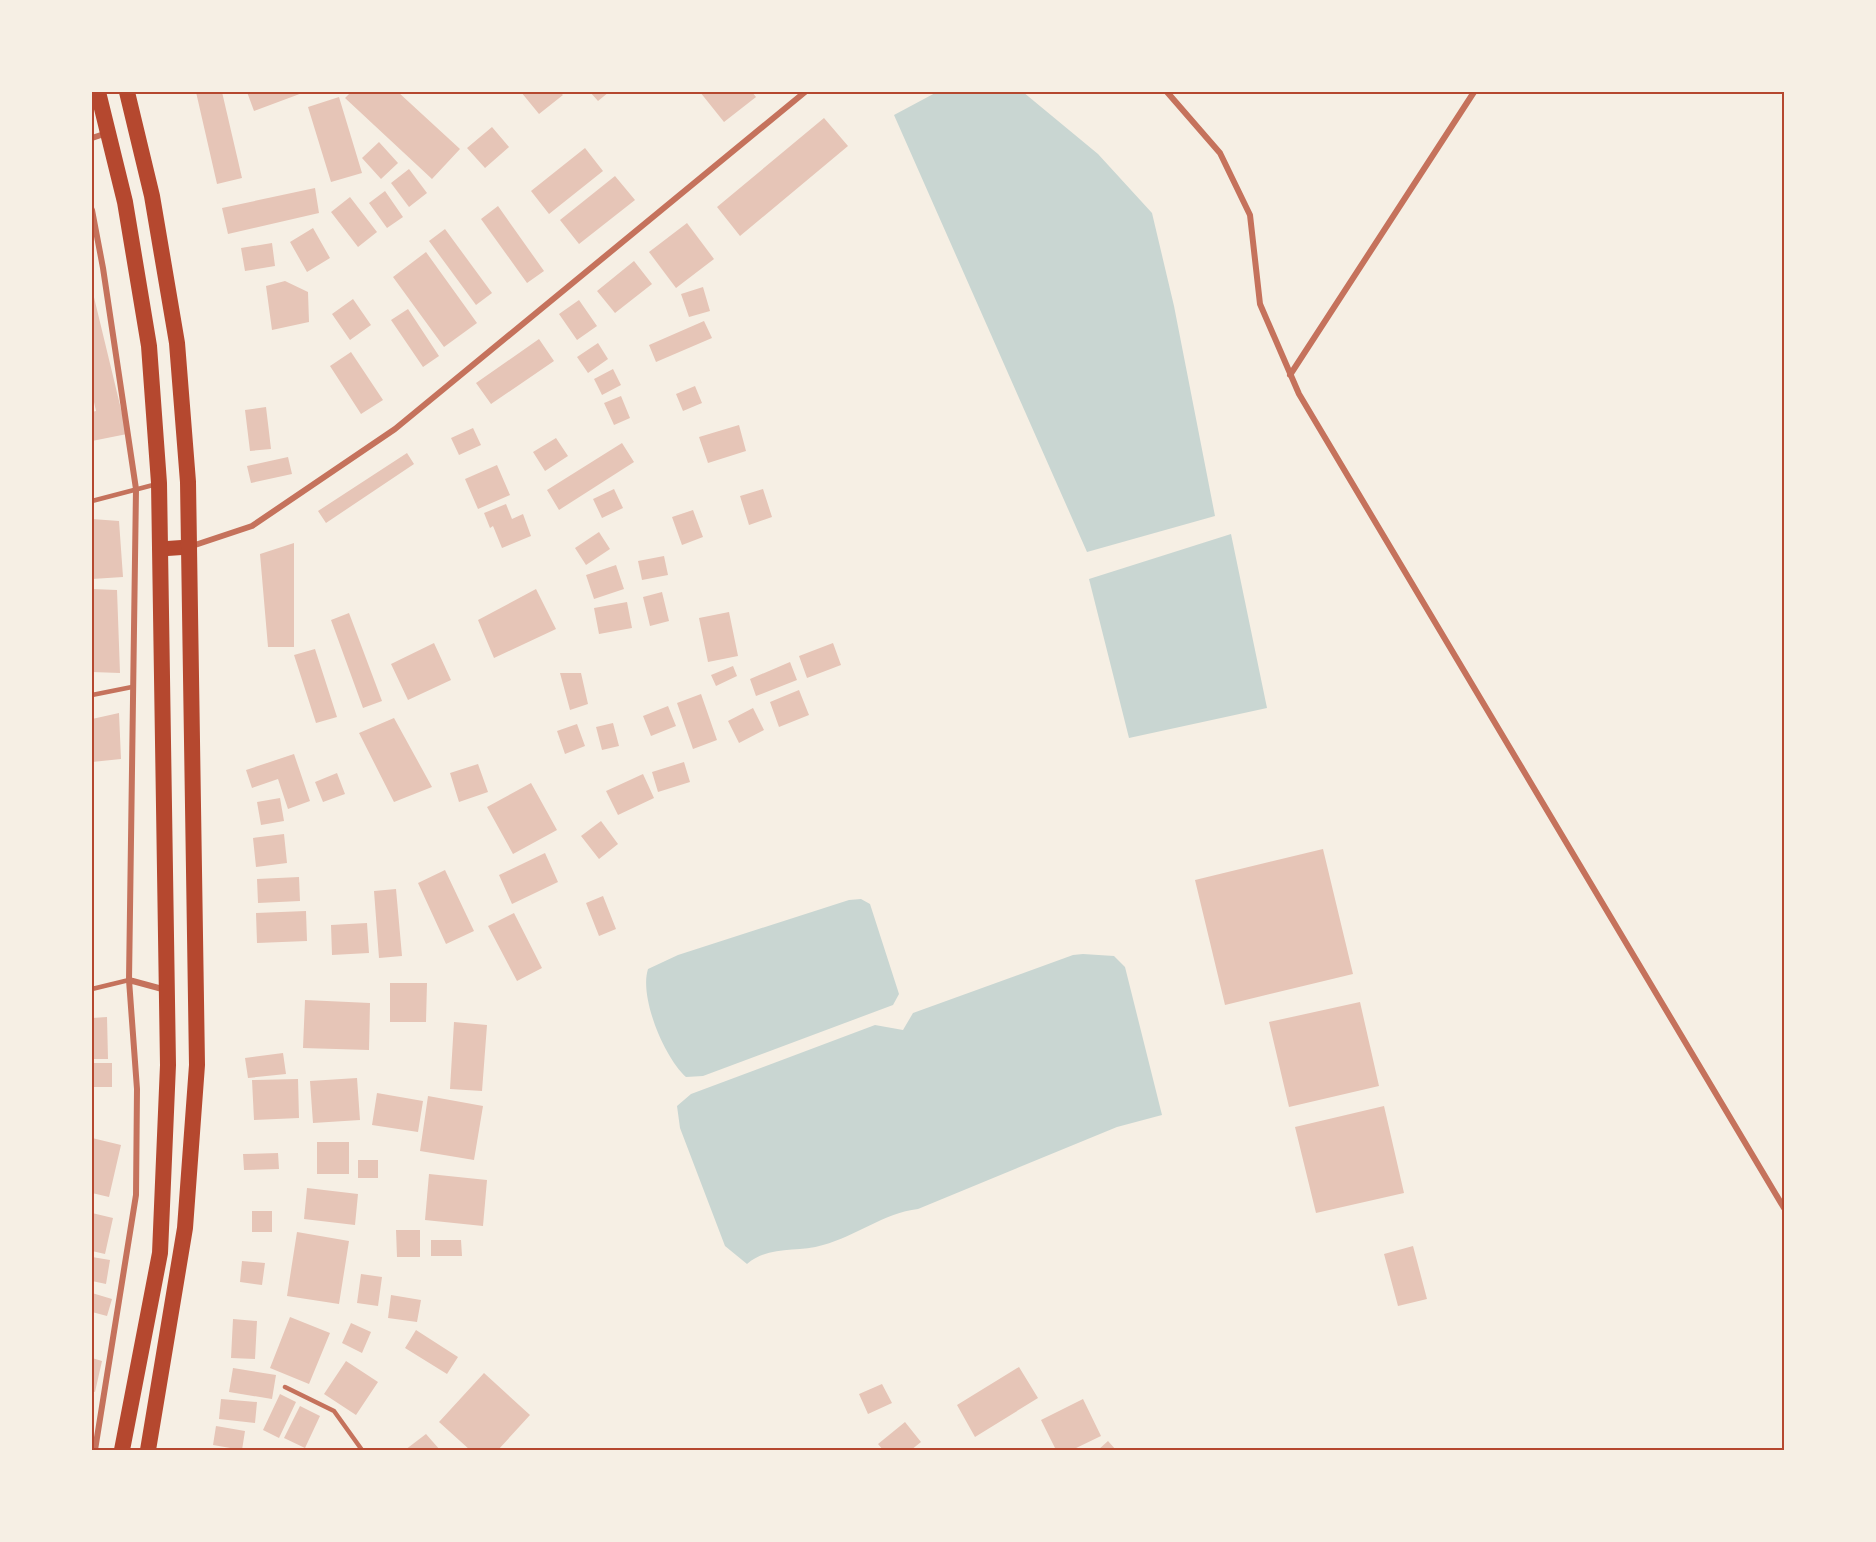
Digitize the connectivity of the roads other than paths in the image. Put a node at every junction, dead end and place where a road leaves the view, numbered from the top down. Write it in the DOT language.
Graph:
graph roads {
  1 [pos="98,92"];
  2 [pos="127,92"];
  3 [pos="805,92"];
  4 [pos="1167,92"];
  5 [pos="1474,92"];
  6 [pos="108,133"];
  7 [pos="92,138"];
  8 [pos="92,210"];
  9 [pos="1290,375"];
  10 [pos="159,483"];
  11 [pos="136,489"];
  12 [pos="92,501"];
  13 [pos="189,547"];
  14 [pos="160,549"];
  15 [pos="132,687"];
  16 [pos="92,695"];
  17 [pos="129,980"];
  18 [pos="92,989"];
  19 [pos="167,990"];
  20 [pos="1785,1208"];
  21 [pos="285,1387"];
  22 [pos="95,1450"];
  23 [pos="122,1450"];
  24 [pos="148,1450"];
  25 [pos="362,1450"];
  1 -- 6 [label="highway"];
  2 -- 13 [label="highway"];
  3 -- 13 [label="street"];
  4 -- 9 [label="street"];
  5 -- 9 [label="street"];
  6 -- 7 [label="street"];
  6 -- 10 [label="highway"];
  8 -- 11 [label="street"];
  9 -- 20 [label="street"];
  10 -- 11 [label="lane"];
  10 -- 14 [label="highway"];
  11 -- 12 [label="lane"];
  11 -- 15 [label="street"];
  13 -- 14 [label="main road"];
  13 -- 24 [label="highway"];
  14 -- 19 [label="highway"];
  15 -- 16 [label="lane"];
  15 -- 17 [label="street"];
  17 -- 18 [label="lane"];
  17 -- 19 [label="street"];
  17 -- 22 [label="street"];
  19 -- 23 [label="highway"];
  21 -- 25 [label="lane"];
}
